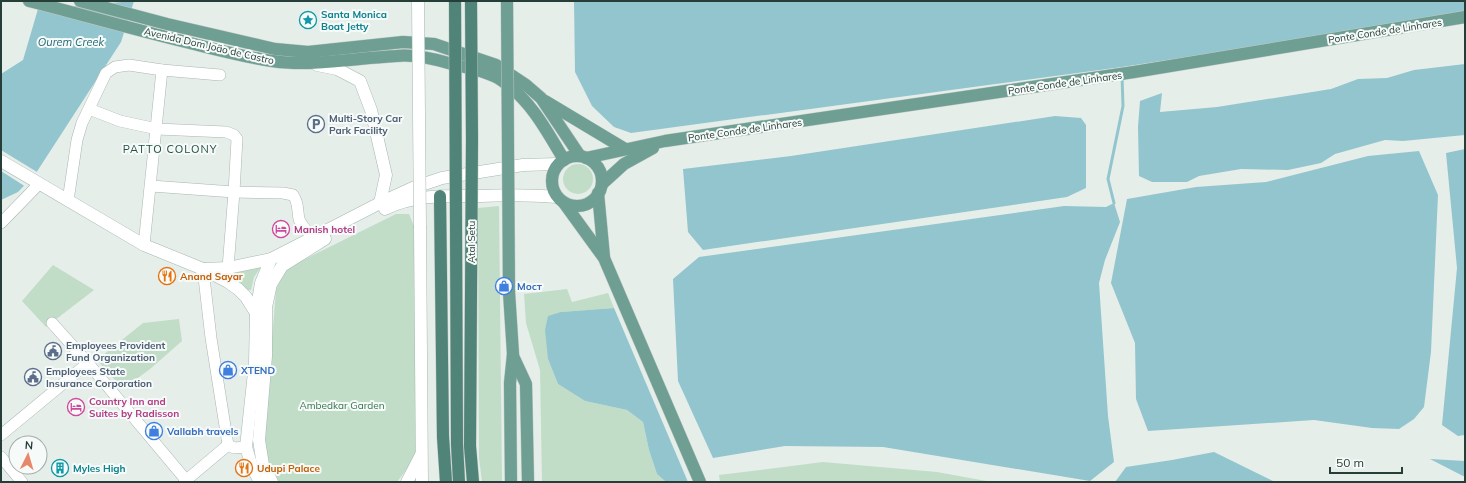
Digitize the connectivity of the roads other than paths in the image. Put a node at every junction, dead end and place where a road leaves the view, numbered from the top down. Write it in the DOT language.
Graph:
graph roads {
  1 [pos="29,1"];
  2 [pos="80,1"];
  3 [pos="418,1"];
  4 [pos="455,1"];
  5 [pos="471,1"];
  6 [pos="506,1"];
  7 [pos="1465,18"];
  8 [pos="306,63"];
  9 [pos="162,70"];
  10 [pos="220,75"];
  11 [pos="541,98"];
  12 [pos="89,109"];
  13 [pos="157,129"];
  14 [pos="665,141"];
  15 [pos="625,150"];
  16 [pos="583,157"];
  17 [pos="1,161"];
  18 [pos="561,162"];
  19 [pos="36,183"];
  20 [pos="427,183"];
  21 [pos="151,186"];
  22 [pos="600,189"];
  23 [pos="234,192"];
  24 [pos="435,196"];
  25 [pos="561,200"];
  26 [pos="68,201"];
  27 [pos="380,203"];
  28 [pos="1,223"];
  29 [pos="313,237"];
  30 [pos="144,245"];
  31 [pos="604,258"];
  32 [pos="271,259"];
  33 [pos="228,268"];
  34 [pos="203,269"];
  35 [pos="256,313"];
  36 [pos="52,323"];
  37 [pos="513,354"];
  38 [pos="88,363"];
  39 [pos="1,435"];
  40 [pos="228,445"];
  41 [pos="246,447"];
  42 [pos="423,452"];
  43 [pos="1,457"];
  44 [pos="185,481"];
  45 [pos="22,482"];
  46 [pos="260,482"];
  47 [pos="272,482"];
  48 [pos="407,482"];
  49 [pos="422,482"];
  50 [pos="446,482"];
  51 [pos="459,482"];
  52 [pos="474,482"];
  53 [pos="511,482"];
  54 [pos="528,482"];
  55 [pos="700,482"];
  1 -- 8 [label="main road, Avenida Dom João de Castro"];
  2 -- 11 [label="main road, Avenida Dom João de Castro"];
  3 -- 42 [label="main road, bridge"];
  4 -- 51 [label="highway, Atal Setu, bridge"];
  5 -- 52 [label="highway, Atal Setu, bridge"];
  6 -- 37 [label="main road, bridge"];
  7 -- 14 [label="main road, Ponte Conde de Linhares"];
  8 -- 18 [label="main road, Avenida Dom João de Castro"];
  8 -- 27 [label="main road"];
  9 -- 10 [label="street"];
  9 -- 12 [label="street"];
  9 -- 13 [label="street"];
  11 -- 15 [label="main road"];
  11 -- 16 [label="main road, Avenida Dom João de Castro"];
  12 -- 13 [label="street"];
  12 -- 26 [label="street"];
  13 -- 21 [label="street"];
  13 -- 23 [label="street"];
  14 -- 15 [label="main road, Ponte Conde de Linhares"];
  14 -- 22 [label="main road"];
  15 -- 16 [label="main road, Ponte Conde de Linhares"];
  16 -- 18 [label="main road"];
  16 -- 22 [label="main road"];
  17 -- 19 [label="main road"];
  18 -- 20 [label="main road"];
  18 -- 25 [label="main road"];
  19 -- 26 [label="main road"];
  19 -- 28 [label="street"];
  20 -- 24 [label="main road"];
  20 -- 27 [label="main road"];
  21 -- 23 [label="street"];
  21 -- 30 [label="street"];
  22 -- 25 [label="main road"];
  22 -- 31 [label="main road"];
  23 -- 29 [label="street"];
  23 -- 33 [label="street"];
  24 -- 25 [label="main road"];
  24 -- 47 [label="main road"];
  24 -- 50 [label="highway"];
  25 -- 31 [label="main road"];
  26 -- 30 [label="main road"];
  27 -- 29 [label="main road"];
  29 -- 32 [label="main road"];
  30 -- 34 [label="main road"];
  31 -- 55 [label="main road"];
  32 -- 33 [label="main road"];
  32 -- 35 [label="main road"];
  33 -- 34 [label="main road"];
  34 -- 35 [label="main road"];
  34 -- 40 [label="street"];
  35 -- 41 [label="main road"];
  36 -- 38 [label="street"];
  37 -- 53 [label="main road"];
  37 -- 54 [label="main road"];
  38 -- 39 [label="street"];
  38 -- 44 [label="street"];
  40 -- 41 [label="street"];
  40 -- 44 [label="street"];
  41 -- 46 [label="main road"];
  42 -- 48 [label="main road"];
  42 -- 49 [label="main road"];
  43 -- 45 [label="street"];
}
